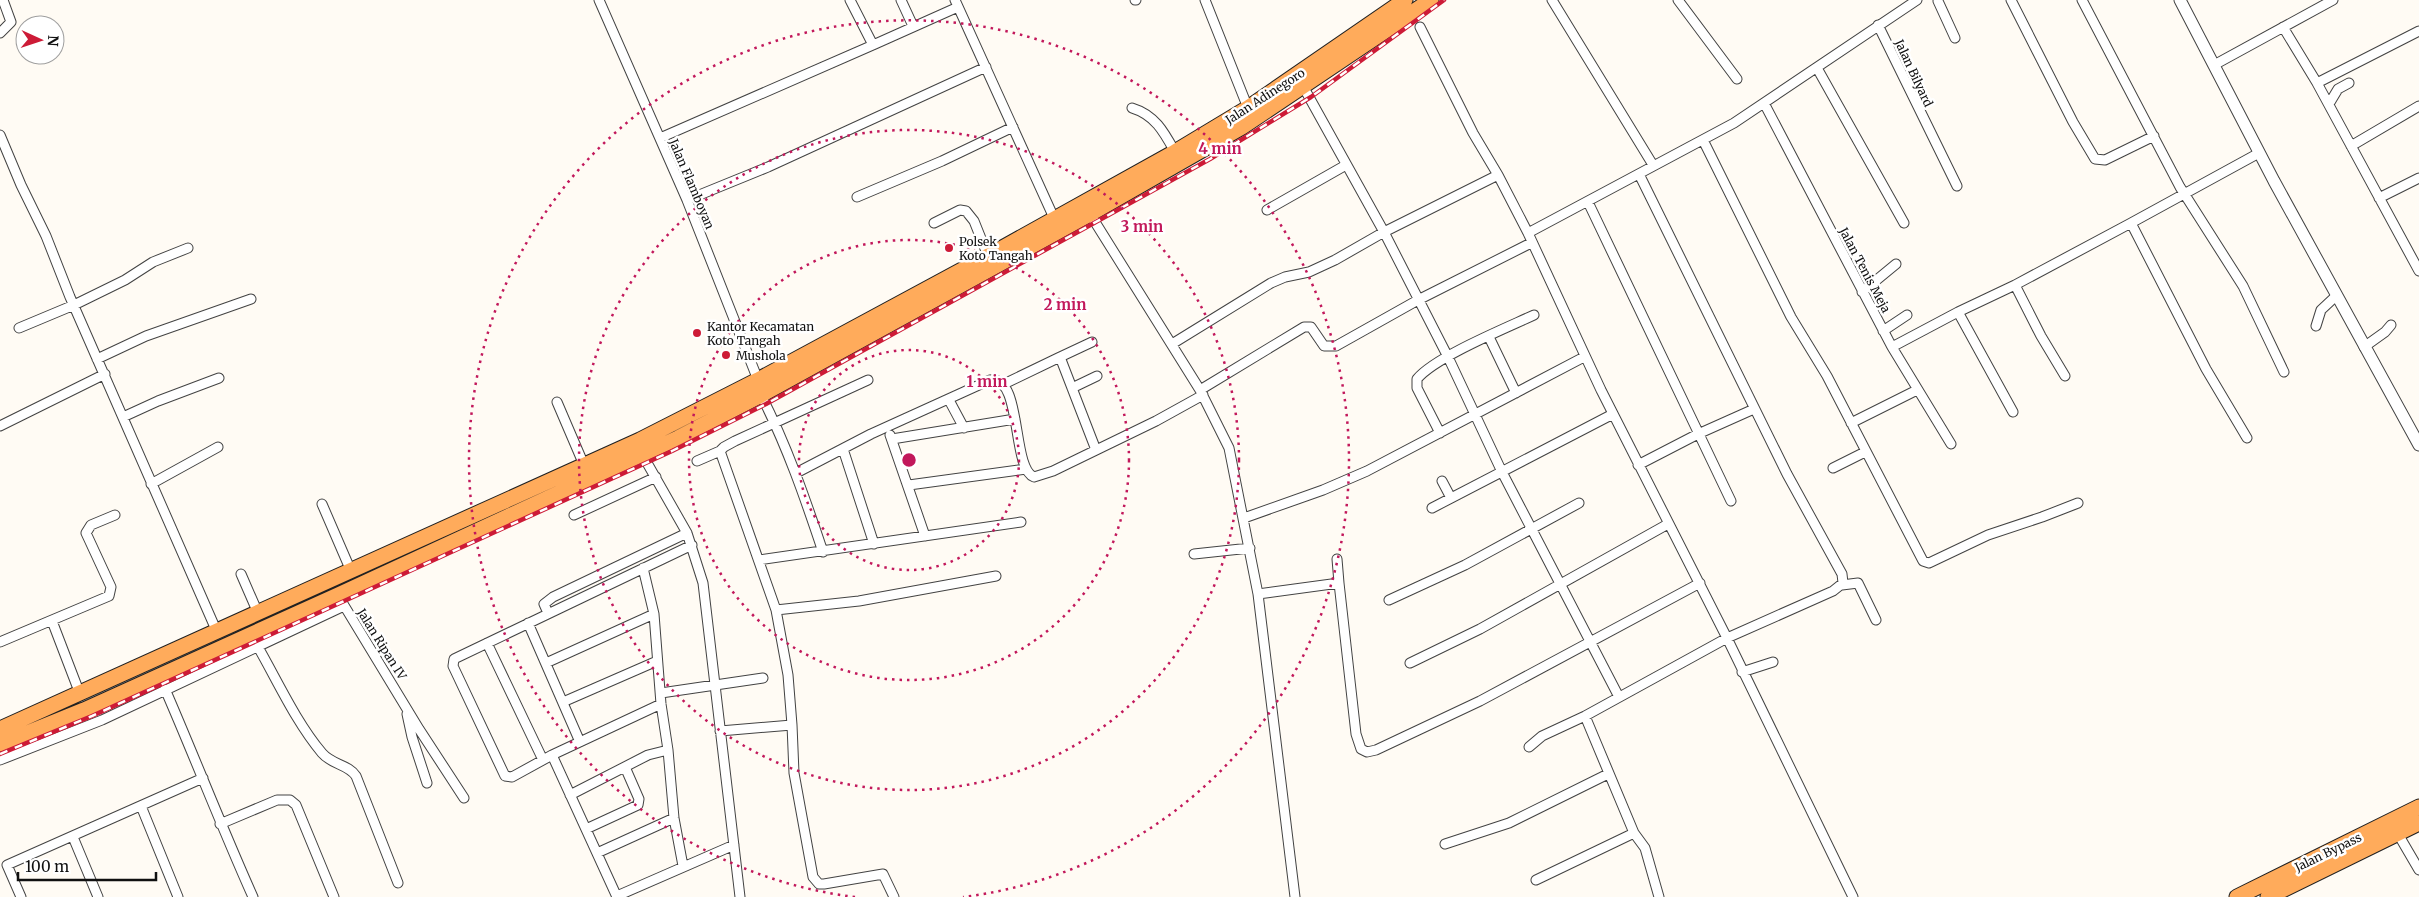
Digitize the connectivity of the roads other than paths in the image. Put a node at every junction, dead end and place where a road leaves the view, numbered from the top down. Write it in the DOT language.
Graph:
graph roads {
  1 [pos="3,0"];
  2 [pos="599,0"];
  3 [pos="850,0"];
  4 [pos="901,0"];
  5 [pos="1206,0"];
  6 [pos="1552,0"];
  7 [pos="1678,0"];
  8 [pos="1916,0"];
  9 [pos="1938,0"];
  10 [pos="2011,0"];
  11 [pos="2082,0"];
  12 [pos="2180,0"];
  13 [pos="2333,0"];
  14 [pos="1425,1"];
  15 [pos="957,4"];
  16 [pos="1400,10"];
  17 [pos="1878,25"];
  18 [pos="913,26"];
  19 [pos="1420,27"];
  20 [pos="2283,27"];
  21 [pos="2419,31"];
  22 [pos="0,33"];
  23 [pos="1955,38"];
  24 [pos="873,44"];
  25 [pos="2214,65"];
  26 [pos="986,67"];
  27 [pos="1817,68"];
  28 [pos="1737,79"];
  29 [pos="2317,83"];
  30 [pos="2349,83"];
  31 [pos="1304,88"];
  32 [pos="1764,103"];
  33 [pos="2328,104"];
  34 [pos="2419,106"];
  35 [pos="1132,108"];
  36 [pos="1248,108"];
  37 [pos="1013,127"];
  38 [pos="0,135"];
  39 [pos="2154,136"];
  40 [pos="660,138"];
  41 [pos="1703,140"];
  42 [pos="2351,146"];
  43 [pos="1175,152"];
  44 [pos="2259,153"];
  45 [pos="1346,165"];
  46 [pos="1653,165"];
  47 [pos="1639,174"];
  48 [pos="1498,175"];
  49 [pos="2419,178"];
  50 [pos="1957,186"];
  51 [pos="2184,194"];
  52 [pos="857,197"];
  53 [pos="2379,198"];
  54 [pos="686,200"];
  55 [pos="1588,202"];
  56 [pos="1267,210"];
  57 [pos="1090,214"];
  58 [pos="1054,218"];
  59 [pos="934,223"];
  60 [pos="1904,223"];
  61 [pos="2131,223"];
  62 [pos="1384,232"];
  63 [pos="1528,233"];
  64 [pos="1532,243"];
  65 [pos="188,248"];
  66 [pos="988,256"];
  67 [pos="2416,258"];
  68 [pos="1896,264"];
  69 [pos="2419,271"];
  70 [pos="2015,285"];
  71 [pos="1862,292"];
  72 [pos="2336,296"];
  73 [pos="251,299"];
  74 [pos="1418,300"];
  75 [pos="74,305"];
  76 [pos="1958,312"];
  77 [pos="1534,314"];
  78 [pos="1907,315"];
  79 [pos="2390,325"];
  80 [pos="2316,326"];
  81 [pos="19,328"];
  82 [pos="1883,330"];
  83 [pos="1489,337"];
  84 [pos="1092,342"];
  85 [pos="1172,344"];
  86 [pos="1892,347"];
  87 [pos="2364,347"];
  88 [pos="1060,357"];
  89 [pos="1448,357"];
  90 [pos="1584,357"];
  91 [pos="97,359"];
  92 [pos="2284,372"];
  93 [pos="105,374"];
  94 [pos="1096,376"];
  95 [pos="2065,376"];
  96 [pos="219,378"];
  97 [pos="758,380"];
  98 [pos="868,380"];
  99 [pos="1004,384"];
  100 [pos="1072,388"];
  101 [pos="1917,390"];
  102 [pos="1202,392"];
  103 [pos="1516,393"];
  104 [pos="761,395"];
  105 [pos="949,400"];
  106 [pos="557,402"];
  107 [pos="1754,408"];
  108 [pos="2013,412"];
  109 [pos="1613,414"];
  110 [pos="1476,415"];
  111 [pos="123,417"];
  112 [pos="1015,419"];
  113 [pos="776,423"];
  114 [pos="1851,423"];
  115 [pos="0,426"];
  116 [pos="887,428"];
  117 [pos="964,428"];
  118 [pos="1440,433"];
  119 [pos="1698,434"];
  120 [pos="2247,438"];
  121 [pos="2417,438"];
  122 [pos="892,439"];
  123 [pos="1951,444"];
  124 [pos="218,447"];
  125 [pos="843,449"];
  126 [pos="1096,450"];
  127 [pos="720,451"];
  128 [pos="1865,452"];
  129 [pos="642,454"];
  130 [pos="697,461"];
  131 [pos="584,465"];
  132 [pos="1638,465"];
  133 [pos="1833,468"];
  134 [pos="1026,469"];
  135 [pos="1502,472"];
  136 [pos="796,473"];
  137 [pos="656,478"];
  138 [pos="1442,481"];
  139 [pos="151,484"];
  140 [pos="909,485"];
  141 [pos="1451,498"];
  142 [pos="1731,501"];
  143 [pos="1579,503"];
  144 [pos="2078,503"];
  145 [pos="322,504"];
  146 [pos="1432,508"];
  147 [pos="115,515"];
  148 [pos="574,515"];
  149 [pos="1244,518"];
  150 [pos="466,519"];
  151 [pos="1020,522"];
  152 [pos="1668,524"];
  153 [pos="449,526"];
  154 [pos="1531,528"];
  155 [pos="473,533"];
  156 [pos="687,533"];
  157 [pos="925,536"];
  158 [pos="456,541"];
  159 [pos="874,544"];
  160 [pos="692,545"];
  161 [pos="1250,548"];
  162 [pos="823,552"];
  163 [pos="1194,554"];
  164 [pos="1337,559"];
  165 [pos="760,560"];
  166 [pos="643,568"];
  167 [pos="351,571"];
  168 [pos="241,574"];
  169 [pos="996,576"];
  170 [pos="1700,583"];
  171 [pos="1339,584"];
  172 [pos="1560,585"];
  173 [pos="1842,586"];
  174 [pos="1258,594"];
  175 [pos="1389,600"];
  176 [pos="341,601"];
  177 [pos="776,610"];
  178 [pos="258,613"];
  179 [pos="548,614"];
  180 [pos="654,614"];
  181 [pos="1876,620"];
  182 [pos="52,622"];
  183 [pos="528,623"];
  184 [pos="217,632"];
  185 [pos="1727,638"];
  186 [pos="1589,641"];
  187 [pos="0,642"];
  188 [pos="487,643"];
  189 [pos="258,647"];
  190 [pos="657,662"];
  191 [pos="1772,662"];
  192 [pos="546,663"];
  193 [pos="1410,663"];
  194 [pos="1742,672"];
  195 [pos="763,678"];
  196 [pos="715,684"];
  197 [pos="166,689"];
  198 [pos="661,692"];
  199 [pos="80,694"];
  200 [pos="1619,697"];
  201 [pos="563,702"];
  202 [pos="661,704"];
  203 [pos="406,706"];
  204 [pos="1585,716"];
  205 [pos="792,725"];
  206 [pos="0,729"];
  207 [pos="720,731"];
  208 [pos="580,742"];
  209 [pos="0,744"];
  210 [pos="1529,748"];
  211 [pos="668,750"];
  212 [pos="552,755"];
  213 [pos="0,760"];
  214 [pos="543,760"];
  215 [pos="625,767"];
  216 [pos="1608,774"];
  217 [pos="203,778"];
  218 [pos="427,783"];
  219 [pos="570,795"];
  220 [pos="464,798"];
  221 [pos="141,806"];
  222 [pos="2419,807"];
  223 [pos="674,818"];
  224 [pos="2419,823"];
  225 [pos="220,824"];
  226 [pos="586,829"];
  227 [pos="1634,833"];
  228 [pos="2398,834"];
  229 [pos="73,837"];
  230 [pos="1444,844"];
  231 [pos="734,845"];
  232 [pos="597,853"];
  233 [pos="683,866"];
  234 [pos="2419,870"];
  235 [pos="1536,880"];
  236 [pos="398,883"];
  237 [pos="617,896"];
  238 [pos="738,896"];
  239 [pos="21,897"];
  240 [pos="98,897"];
  241 [pos="178,897"];
  242 [pos="253,897"];
  243 [pos="334,897"];
  244 [pos="894,897"];
  245 [pos="1295,897"];
  246 [pos="1659,897"];
  247 [pos="1853,897"];
  248 [pos="2237,897"];
  249 [pos="2268,897"];
  1 -- 22 [label="street"];
  2 -- 40 [label="street, Jalan Flamboyan"];
  3 -- 24 [label="street"];
  4 -- 18 [label="street"];
  5 -- 36 [label="street"];
  6 -- 46 [label="street"];
  7 -- 28 [label="street"];
  8 -- 17 [label="street"];
  9 -- 23 [label="street"];
  10 -- 39 [label="street"];
  11 -- 39 [label="street"];
  12 -- 25 [label="street"];
  13 -- 20 [label="street"];
  14 -- 16 [label="highway"];
  15 -- 18 [label="street"];
  15 -- 26 [label="street"];
  16 -- 31 [label="highway"];
  16 -- 36 [label="highway, Jalan Adinegoro"];
  17 -- 27 [label="street"];
  17 -- 50 [label="street, Jalan Bilyard"];
  18 -- 24 [label="street"];
  19 -- 48 [label="street"];
  20 -- 25 [label="street"];
  20 -- 29 [label="street"];
  21 -- 29 [label="street"];
  24 -- 40 [label="street"];
  25 -- 44 [label="street"];
  26 -- 37 [label="street"];
  26 -- 54 [label="street"];
  27 -- 32 [label="street"];
  27 -- 60 [label="street"];
  29 -- 33 [label="street"];
  30 -- 33 [label="street"];
  31 -- 45 [label="street"];
  31 -- 57 [label="highway"];
  32 -- 41 [label="street"];
  32 -- 71 [label="street, Jalan Tenis Meja"];
  33 -- 42 [label="street"];
  34 -- 42 [label="street"];
  35 -- 43 [label="street"];
  36 -- 43 [label="highway, Jalan Adinegoro"];
  37 -- 52 [label="street"];
  37 -- 58 [label="street"];
  38 -- 75 [label="street"];
  39 -- 51 [label="street"];
  40 -- 54 [label="street, Jalan Flamboyan"];
  41 -- 46 [label="street"];
  41 -- 114 [label="street"];
  42 -- 53 [label="street"];
  43 -- 58 [label="highway, Jalan Adinegoro"];
  44 -- 51 [label="street"];
  44 -- 72 [label="street"];
  45 -- 56 [label="street"];
  45 -- 62 [label="street"];
  46 -- 47 [label="street"];
  47 -- 55 [label="street"];
  47 -- 107 [label="street"];
  48 -- 62 [label="street"];
  48 -- 63 [label="street"];
  49 -- 53 [label="street"];
  51 -- 61 [label="street"];
  51 -- 92 [label="street"];
  53 -- 67 [label="street"];
  54 -- 97 [label="street, Jalan Flamboyan"];
  55 -- 63 [label="street"];
  55 -- 119 [label="street"];
  57 -- 85 [label="street"];
  57 -- 104 [label="highway"];
  58 -- 66 [label="highway, Jalan Adinegoro"];
  59 -- 66 [label="street"];
  61 -- 70 [label="street"];
  61 -- 120 [label="street"];
  62 -- 74 [label="street"];
  62 -- 85 [label="street"];
  63 -- 64 [label="street"];
  64 -- 74 [label="street"];
  64 -- 90 [label="street"];
  65 -- 75 [label="street"];
  66 -- 97 [label="highway, Jalan Adinegoro"];
  67 -- 69 [label="street"];
  68 -- 71 [label="street"];
  70 -- 76 [label="street"];
  70 -- 95 [label="street"];
  71 -- 82 [label="street, Jalan Tenis Meja"];
  72 -- 80 [label="street"];
  72 -- 87 [label="street"];
  73 -- 91 [label="street"];
  74 -- 89 [label="street"];
  74 -- 102 [label="street"];
  75 -- 81 [label="street"];
  75 -- 91 [label="street"];
  76 -- 86 [label="street"];
  76 -- 108 [label="street"];
  77 -- 83 [label="street"];
  78 -- 82 [label="street"];
  79 -- 87 [label="street"];
  82 -- 86 [label="street, Jalan Tenis Meja"];
  83 -- 89 [label="street"];
  83 -- 103 [label="street"];
  84 -- 88 [label="street"];
  85 -- 102 [label="street"];
  86 -- 101 [label="street, Jalan Tenis Meja"];
  87 -- 121 [label="street"];
  88 -- 99 [label="street"];
  88 -- 100 [label="street"];
  89 -- 110 [label="street"];
  89 -- 118 [label="street"];
  90 -- 103 [label="street"];
  90 -- 109 [label="street"];
  91 -- 93 [label="street"];
  93 -- 111 [label="street"];
  93 -- 115 [label="street"];
  94 -- 100 [label="street"];
  96 -- 111 [label="street"];
  97 -- 131 [label="highway, Jalan Adinegoro"];
  98 -- 113 [label="street"];
  99 -- 105 [label="street"];
  99 -- 112 [label="street"];
  100 -- 126 [label="street"];
  101 -- 114 [label="street"];
  101 -- 123 [label="street, Jalan Tenis Meja"];
  102 -- 126 [label="street"];
  102 -- 149 [label="street"];
  103 -- 110 [label="street"];
  104 -- 113 [label="street"];
  104 -- 129 [label="highway"];
  105 -- 116 [label="street"];
  105 -- 117 [label="street"];
  106 -- 131 [label="street"];
  107 -- 119 [label="street"];
  107 -- 173 [label="street"];
  109 -- 132 [label="street"];
  109 -- 135 [label="street"];
  110 -- 118 [label="street"];
  110 -- 135 [label="street"];
  111 -- 139 [label="street"];
  112 -- 117 [label="street"];
  112 -- 134 [label="street"];
  113 -- 127 [label="street"];
  113 -- 136 [label="street"];
  114 -- 128 [label="street"];
  116 -- 122 [label="street"];
  116 -- 125 [label="street"];
  117 -- 122 [label="street"];
  118 -- 149 [label="street"];
  119 -- 132 [label="street"];
  119 -- 142 [label="street"];
  122 -- 140 [label="street"];
  124 -- 139 [label="street"];
  125 -- 136 [label="street"];
  125 -- 159 [label="street"];
  126 -- 134 [label="street"];
  127 -- 130 [label="street"];
  127 -- 165 [label="street"];
  128 -- 133 [label="street"];
  128 -- 144 [label="street"];
  129 -- 137 [label="street"];
  129 -- 155 [label="highway"];
  131 -- 150 [label="highway, Jalan Adinegoro"];
  132 -- 152 [label="street"];
  134 -- 140 [label="street"];
  135 -- 141 [label="street"];
  135 -- 154 [label="street"];
  136 -- 162 [label="street"];
  137 -- 148 [label="street"];
  137 -- 156 [label="street"];
  138 -- 141 [label="street"];
  139 -- 184 [label="street"];
  140 -- 157 [label="street"];
  141 -- 146 [label="street"];
  143 -- 154 [label="street"];
  145 -- 167 [label="street"];
  147 -- 182 [label="street"];
  149 -- 161 [label="street"];
  150 -- 153 [label="highway, Jalan Adinegoro"];
  150 -- 155 [label="highway"];
  151 -- 157 [label="street"];
  152 -- 170 [label="street"];
  152 -- 172 [label="street"];
  153 -- 158 [label="highway"];
  153 -- 167 [label="highway, Jalan Adinegoro"];
  154 -- 172 [label="street"];
  154 -- 175 [label="street"];
  155 -- 158 [label="highway"];
  156 -- 160 [label="street"];
  156 -- 179 [label="street"];
  157 -- 159 [label="street"];
  158 -- 176 [label="highway"];
  159 -- 162 [label="street"];
  160 -- 166 [label="street"];
  160 -- 196 [label="street"];
  161 -- 163 [label="street"];
  161 -- 174 [label="street"];
  162 -- 165 [label="street"];
  164 -- 171 [label="street"];
  165 -- 177 [label="street"];
  166 -- 179 [label="street"];
  166 -- 180 [label="street"];
  167 -- 178 [label="highway, Jalan Adinegoro"];
  168 -- 178 [label="street"];
  169 -- 177 [label="street"];
  170 -- 185 [label="street"];
  170 -- 186 [label="street"];
  171 -- 174 [label="street"];
  171 -- 186 [label="street"];
  172 -- 186 [label="street"];
  172 -- 193 [label="street"];
  173 -- 181 [label="street"];
  173 -- 185 [label="street"];
  174 -- 245 [label="street"];
  176 -- 189 [label="street"];
  176 -- 203 [label="street, Jalan Ripan IV"];
  176 -- 209 [label="highway"];
  177 -- 205 [label="street"];
  178 -- 184 [label="highway, Jalan Adinegoro"];
  179 -- 183 [label="street"];
  180 -- 190 [label="street"];
  180 -- 192 [label="street"];
  182 -- 187 [label="street"];
  182 -- 199 [label="street"];
  183 -- 188 [label="street"];
  183 -- 192 [label="street"];
  184 -- 199 [label="highway, Jalan Adinegoro"];
  185 -- 194 [label="street"];
  185 -- 200 [label="street"];
  186 -- 200 [label="street"];
  188 -- 214 [label="street"];
  188 -- 214 [label="street"];
  189 -- 197 [label="street"];
  189 -- 236 [label="street"];
  190 -- 198 [label="street"];
  190 -- 201 [label="street"];
  191 -- 194 [label="street"];
  192 -- 201 [label="street"];
  194 -- 247 [label="street"];
  195 -- 196 [label="street"];
  196 -- 198 [label="street"];
  196 -- 207 [label="street"];
  197 -- 213 [label="street"];
  197 -- 217 [label="street"];
  198 -- 202 [label="street"];
  199 -- 206 [label="highway, Jalan Adinegoro"];
  200 -- 204 [label="street"];
  201 -- 208 [label="street"];
  202 -- 208 [label="street"];
  202 -- 211 [label="street"];
  203 -- 218 [label="street, Jalan Ripan IV"];
  203 -- 220 [label="street, Jalan Ripan IV"];
  204 -- 210 [label="street"];
  204 -- 216 [label="street"];
  205 -- 207 [label="street"];
  205 -- 244 [label="street"];
  207 -- 231 [label="street"];
  208 -- 212 [label="street"];
  211 -- 215 [label="street"];
  211 -- 223 [label="street"];
  212 -- 214 [label="street"];
  212 -- 219 [label="street"];
  215 -- 219 [label="street"];
  215 -- 226 [label="street"];
  216 -- 227 [label="street"];
  216 -- 230 [label="street"];
  217 -- 221 [label="street"];
  217 -- 225 [label="street"];
  219 -- 226 [label="street"];
  221 -- 229 [label="street"];
  221 -- 241 [label="street"];
  222 -- 248 [label="highway, Jalan Bypass"];
  223 -- 232 [label="street"];
  223 -- 233 [label="street"];
  224 -- 228 [label="highway, Jalan Bypass"];
  225 -- 242 [label="street"];
  225 -- 243 [label="street"];
  226 -- 232 [label="street"];
  227 -- 235 [label="street"];
  227 -- 246 [label="street"];
  228 -- 234 [label="street"];
  228 -- 249 [label="highway, Jalan Bypass"];
  229 -- 239 [label="street"];
  229 -- 240 [label="street"];
  231 -- 233 [label="street"];
  231 -- 238 [label="street"];
  232 -- 237 [label="street"];
  233 -- 237 [label="street"];
}
